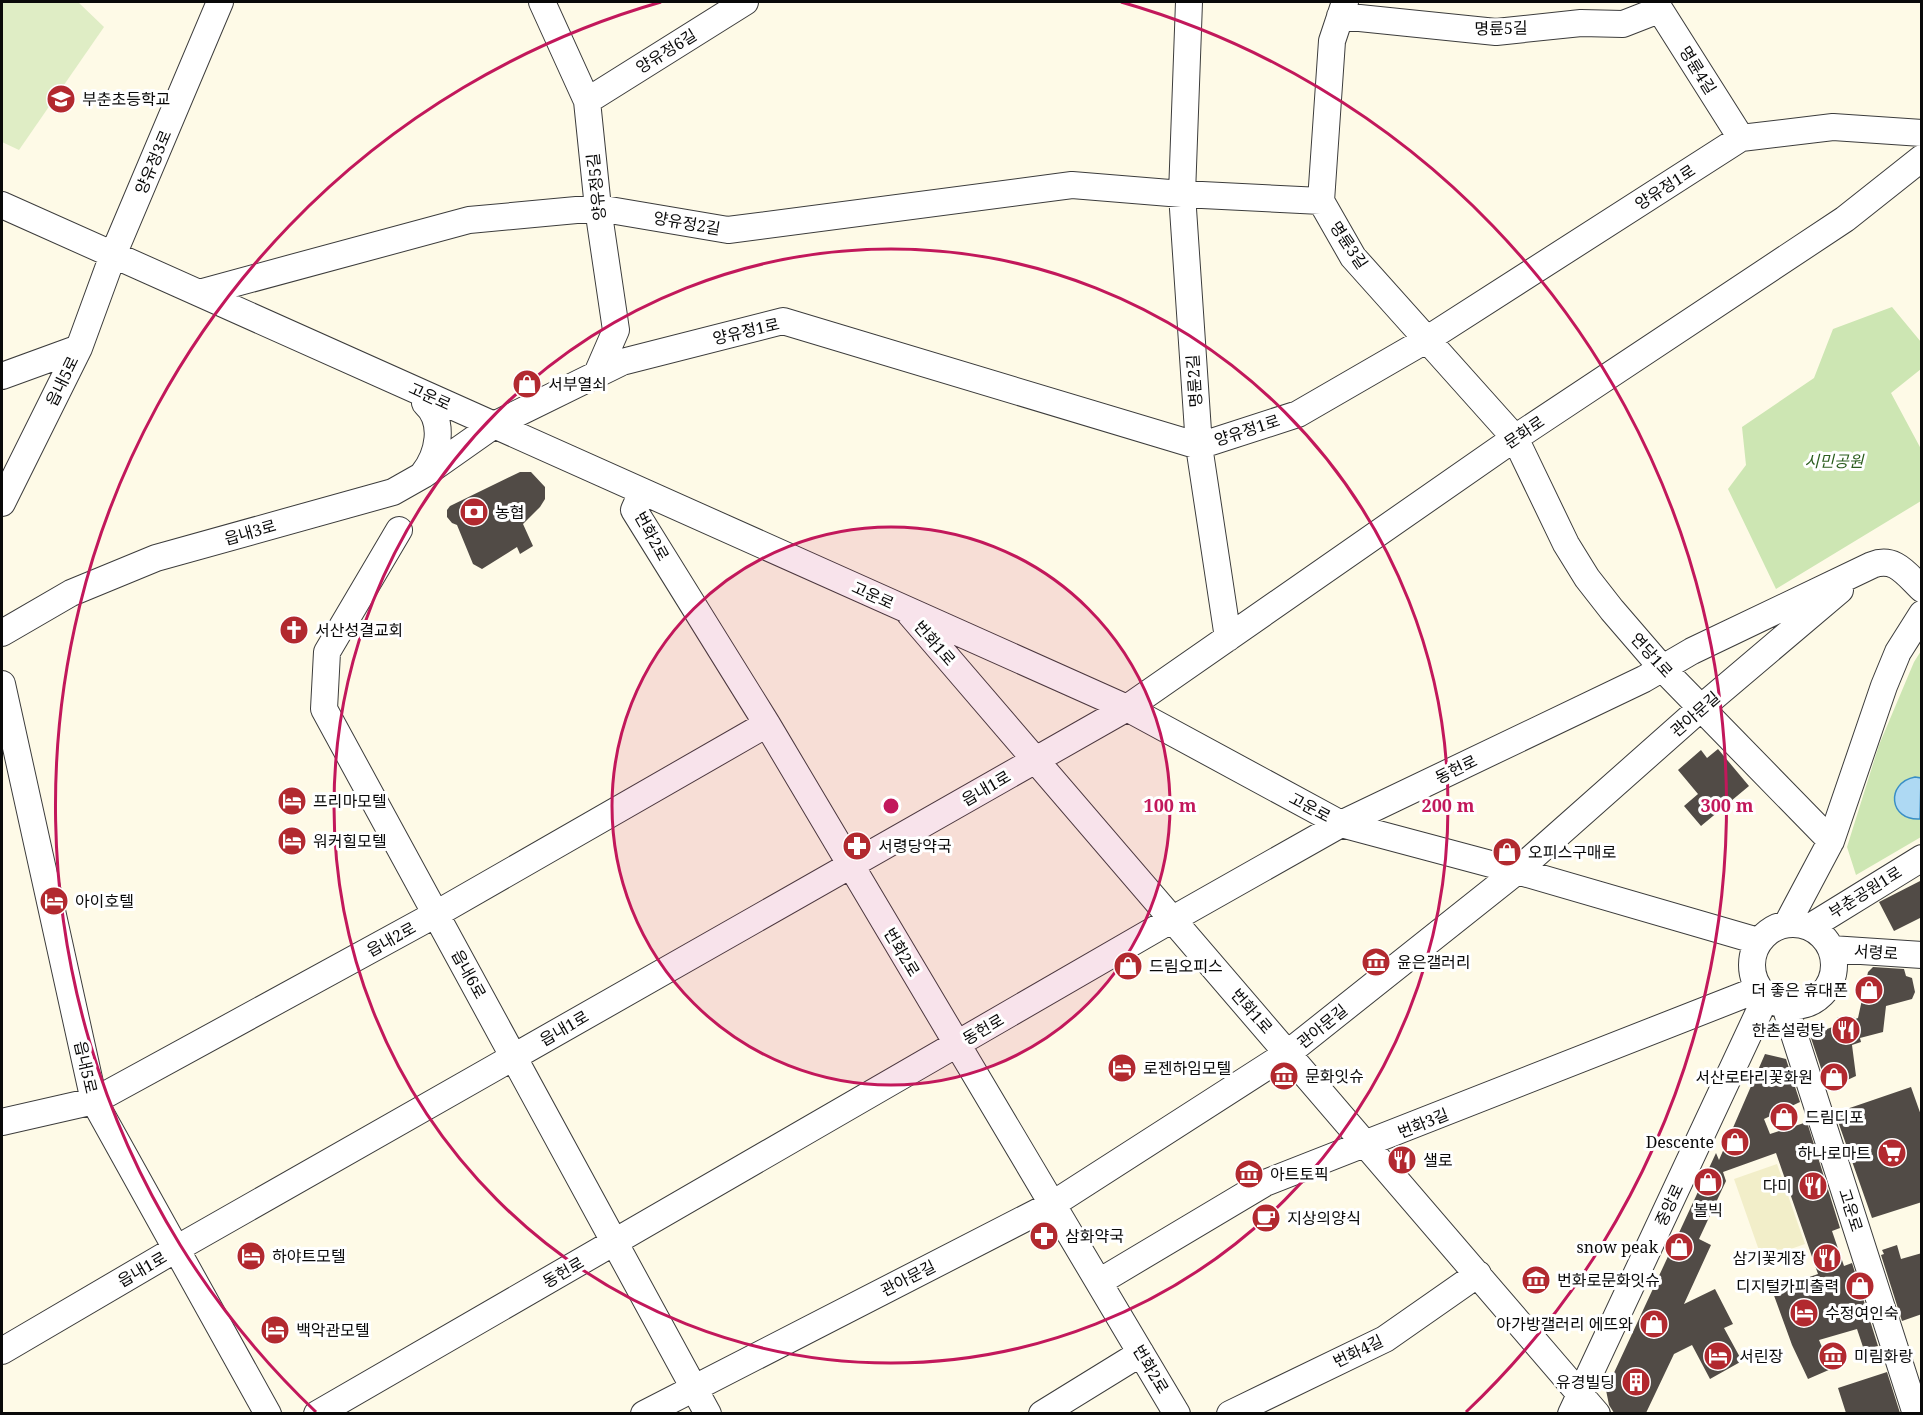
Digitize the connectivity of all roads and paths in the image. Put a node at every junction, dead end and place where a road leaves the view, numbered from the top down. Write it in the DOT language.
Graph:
graph roads {
  1 [pos="220,2"];
  2 [pos="542,2"];
  3 [pos="745,2"];
  4 [pos="1189,2"];
  5 [pos="1657,6"];
  6 [pos="1342,9"];
  7 [pos="587,101"];
  8 [pos="1922,133"];
  9 [pos="1741,138"];
  10 [pos="1922,158"];
  11 [pos="1182,194"];
  12 [pos="1322,201"];
  13 [pos="2,205"];
  14 [pos="598,208"];
  15 [pos="114,255"];
  16 [pos="199,293"];
  17 [pos="1426,340"];
  18 [pos="79,348"];
  19 [pos="2,376"];
  20 [pos="596,376"];
  21 [pos="428,396"];
  22 [pos="494,425"];
  23 [pos="1515,438"];
  24 [pos="1199,446"];
  25 [pos="420,477"];
  26 [pos="638,501"];
  27 [pos="2,503"];
  28 [pos="399,530"];
  29 [pos="1866,568"];
  30 [pos="1922,589"];
  31 [pos="906,609"];
  32 [pos="1922,614"];
  33 [pos="2,633"];
  34 [pos="1228,638"];
  35 [pos="1662,668"];
  36 [pos="2,684"];
  37 [pos="1702,707"];
  38 [pos="1127,708"];
  39 [pos="767,724"];
  40 [pos="1036,760"];
  41 [pos="1341,824"];
  42 [pos="1831,841"];
  43 [pos="1922,858"];
  44 [pos="851,865"];
  45 [pos="1517,871"];
  46 [pos="436,914"];
  47 [pos="1173,919"];
  48 [pos="1798,925"];
  49 [pos="1758,941"];
  50 [pos="1831,949"];
  51 [pos="1922,955"];
  52 [pos="1770,997"];
  53 [pos="957,1044"];
  54 [pos="1288,1053"];
  55 [pos="514,1057"];
  56 [pos="94,1101"];
  57 [pos="2,1122"];
  58 [pos="1367,1145"];
  59 [pos="1053,1204"];
  60 [pos="615,1242"];
  61 [pos="176,1249"];
  62 [pos="1478,1274"];
  63 [pos="1099,1282"];
  64 [pos="2,1350"];
  65 [pos="1141,1353"];
  66 [pos="694,1388"];
  67 [pos="1575,1403"];
  68 [pos="268,1413"];
  69 [pos="317,1413"];
  70 [pos="644,1413"];
  71 [pos="708,1413"];
  72 [pos="1042,1413"];
  73 [pos="1177,1413"];
  74 [pos="1230,1413"];
  75 [pos="1597,1413"];
  76 [pos="1916,1413"];
  1 -- 15 [label="street, 양유정3로"];
  2 -- 7 [label="street, 양유정5길"];
  3 -- 7 [label="street, 양유정6길"];
  4 -- 11 [label="street, 명륜2길"];
  5 -- 6 [label="street, 명륜5길"];
  5 -- 9 [label="street, 명륜4길"];
  6 -- 12 [label="street"];
  7 -- 14 [label="street, 양유정5길"];
  8 -- 9 [label="street, 양유정1로"];
  9 -- 17 [label="street, 양유정1로"];
  10 -- 23 [label="street, 문화로"];
  11 -- 12 [label="street"];
  11 -- 14 [label="street, 양유정2길"];
  11 -- 24 [label="street, 명륜2길"];
  12 -- 17 [label="street, 명륜3길"];
  13 -- 15 [label="street, 고운로"];
  14 -- 16 [label="street, 양유정2길"];
  14 -- 20 [label="street, 양유정5길"];
  15 -- 16 [label="street, 고운로"];
  15 -- 18 [label="street, 읍내5로"];
  16 -- 21 [label="street, 고운로"];
  17 -- 23 [label="street, 명륜3길"];
  17 -- 24 [label="street, 양유정1로"];
  18 -- 19 [label="street"];
  18 -- 27 [label="street, 읍내5로"];
  20 -- 22 [label="street, 양유정1로"];
  20 -- 24 [label="street, 양유정1로"];
  21 -- 22 [label="street, 고운로"];
  21 -- 25 [label="street"];
  22 -- 25 [label="street, 읍내3로"];
  22 -- 26 [label="street, 고운로"];
  23 -- 34 [label="street, 문화로"];
  23 -- 35 [label="street, 연당1로"];
  24 -- 34 [label="street, 명륜2길"];
  25 -- 33 [label="street, 읍내3로"];
  26 -- 31 [label="street, 고운로"];
  26 -- 39 [label="street, 번화2로"];
  28 -- 46 [label="street, 읍내6로"];
  29 -- 30 [label="street"];
  29 -- 35 [label="street"];
  29 -- 37 [label="street, 관아문길"];
  31 -- 38 [label="street, 고운로"];
  31 -- 40 [label="street, 번화1로"];
  32 -- 42 [label="street"];
  34 -- 38 [label="street, 문화로"];
  35 -- 37 [label="street, 연당1로"];
  35 -- 41 [label="street, 동헌로"];
  36 -- 56 [label="street, 읍내5로"];
  37 -- 42 [label="street, 연당1로"];
  37 -- 45 [label="street, 관아문길"];
  38 -- 40 [label="street, 읍내1로"];
  38 -- 41 [label="street, 고운로"];
  39 -- 44 [label="street, 번화2로"];
  39 -- 46 [label="street, 읍내2로"];
  40 -- 44 [label="street, 읍내1로"];
  40 -- 47 [label="street, 번화1로"];
  41 -- 45 [label="street, 고운로"];
  41 -- 47 [label="street, 동헌로"];
  42 -- 48 [label="street"];
  43 -- 48 [label="street, 부춘공원1로"];
  44 -- 53 [label="street, 번화2로"];
  44 -- 55 [label="street, 읍내1로"];
  45 -- 49 [label="street, 고운로"];
  45 -- 54 [label="street, 관아문길"];
  46 -- 55 [label="street, 읍내6로"];
  46 -- 56 [label="street, 읍내2로"];
  47 -- 53 [label="street, 동헌로"];
  47 -- 54 [label="street, 번화1로"];
  48 -- 49 [label="street"];
  48 -- 50 [label="street"];
  49 -- 52 [label="street, 고운로"];
  50 -- 51 [label="street, 서령로"];
  50 -- 52 [label="street"];
  52 -- 58 [label="street, 번화3길"];
  52 -- 67 [label="street, 중앙로"];
  52 -- 76 [label="street, 고운로"];
  53 -- 59 [label="street, 번화2로"];
  53 -- 60 [label="street, 동헌로"];
  54 -- 58 [label="street, 번화1로"];
  54 -- 59 [label="street, 관아문길"];
  55 -- 60 [label="street, 읍내6로"];
  55 -- 61 [label="street, 읍내1로"];
  56 -- 57 [label="street, 읍내2로"];
  56 -- 61 [label="street, 읍내5로"];
  58 -- 62 [label="street, 번화1로"];
  58 -- 63 [label="street, 번화3길"];
  59 -- 63 [label="street, 번화2로"];
  59 -- 66 [label="street, 관아문길"];
  60 -- 66 [label="street, 읍내6로"];
  60 -- 69 [label="street, 동헌로"];
  61 -- 64 [label="street, 읍내1로"];
  61 -- 68 [label="street, 읍내5로"];
  62 -- 67 [label="street, 번화1로"];
  62 -- 74 [label="street, 번화4길"];
  63 -- 65 [label="street, 번화2로"];
  65 -- 72 [label="street"];
  65 -- 73 [label="street, 번화2로"];
  66 -- 70 [label="street, 관아문길"];
  66 -- 71 [label="street, 읍내6로"];
  67 -- 75 [label="street, 번화1로"];
}
